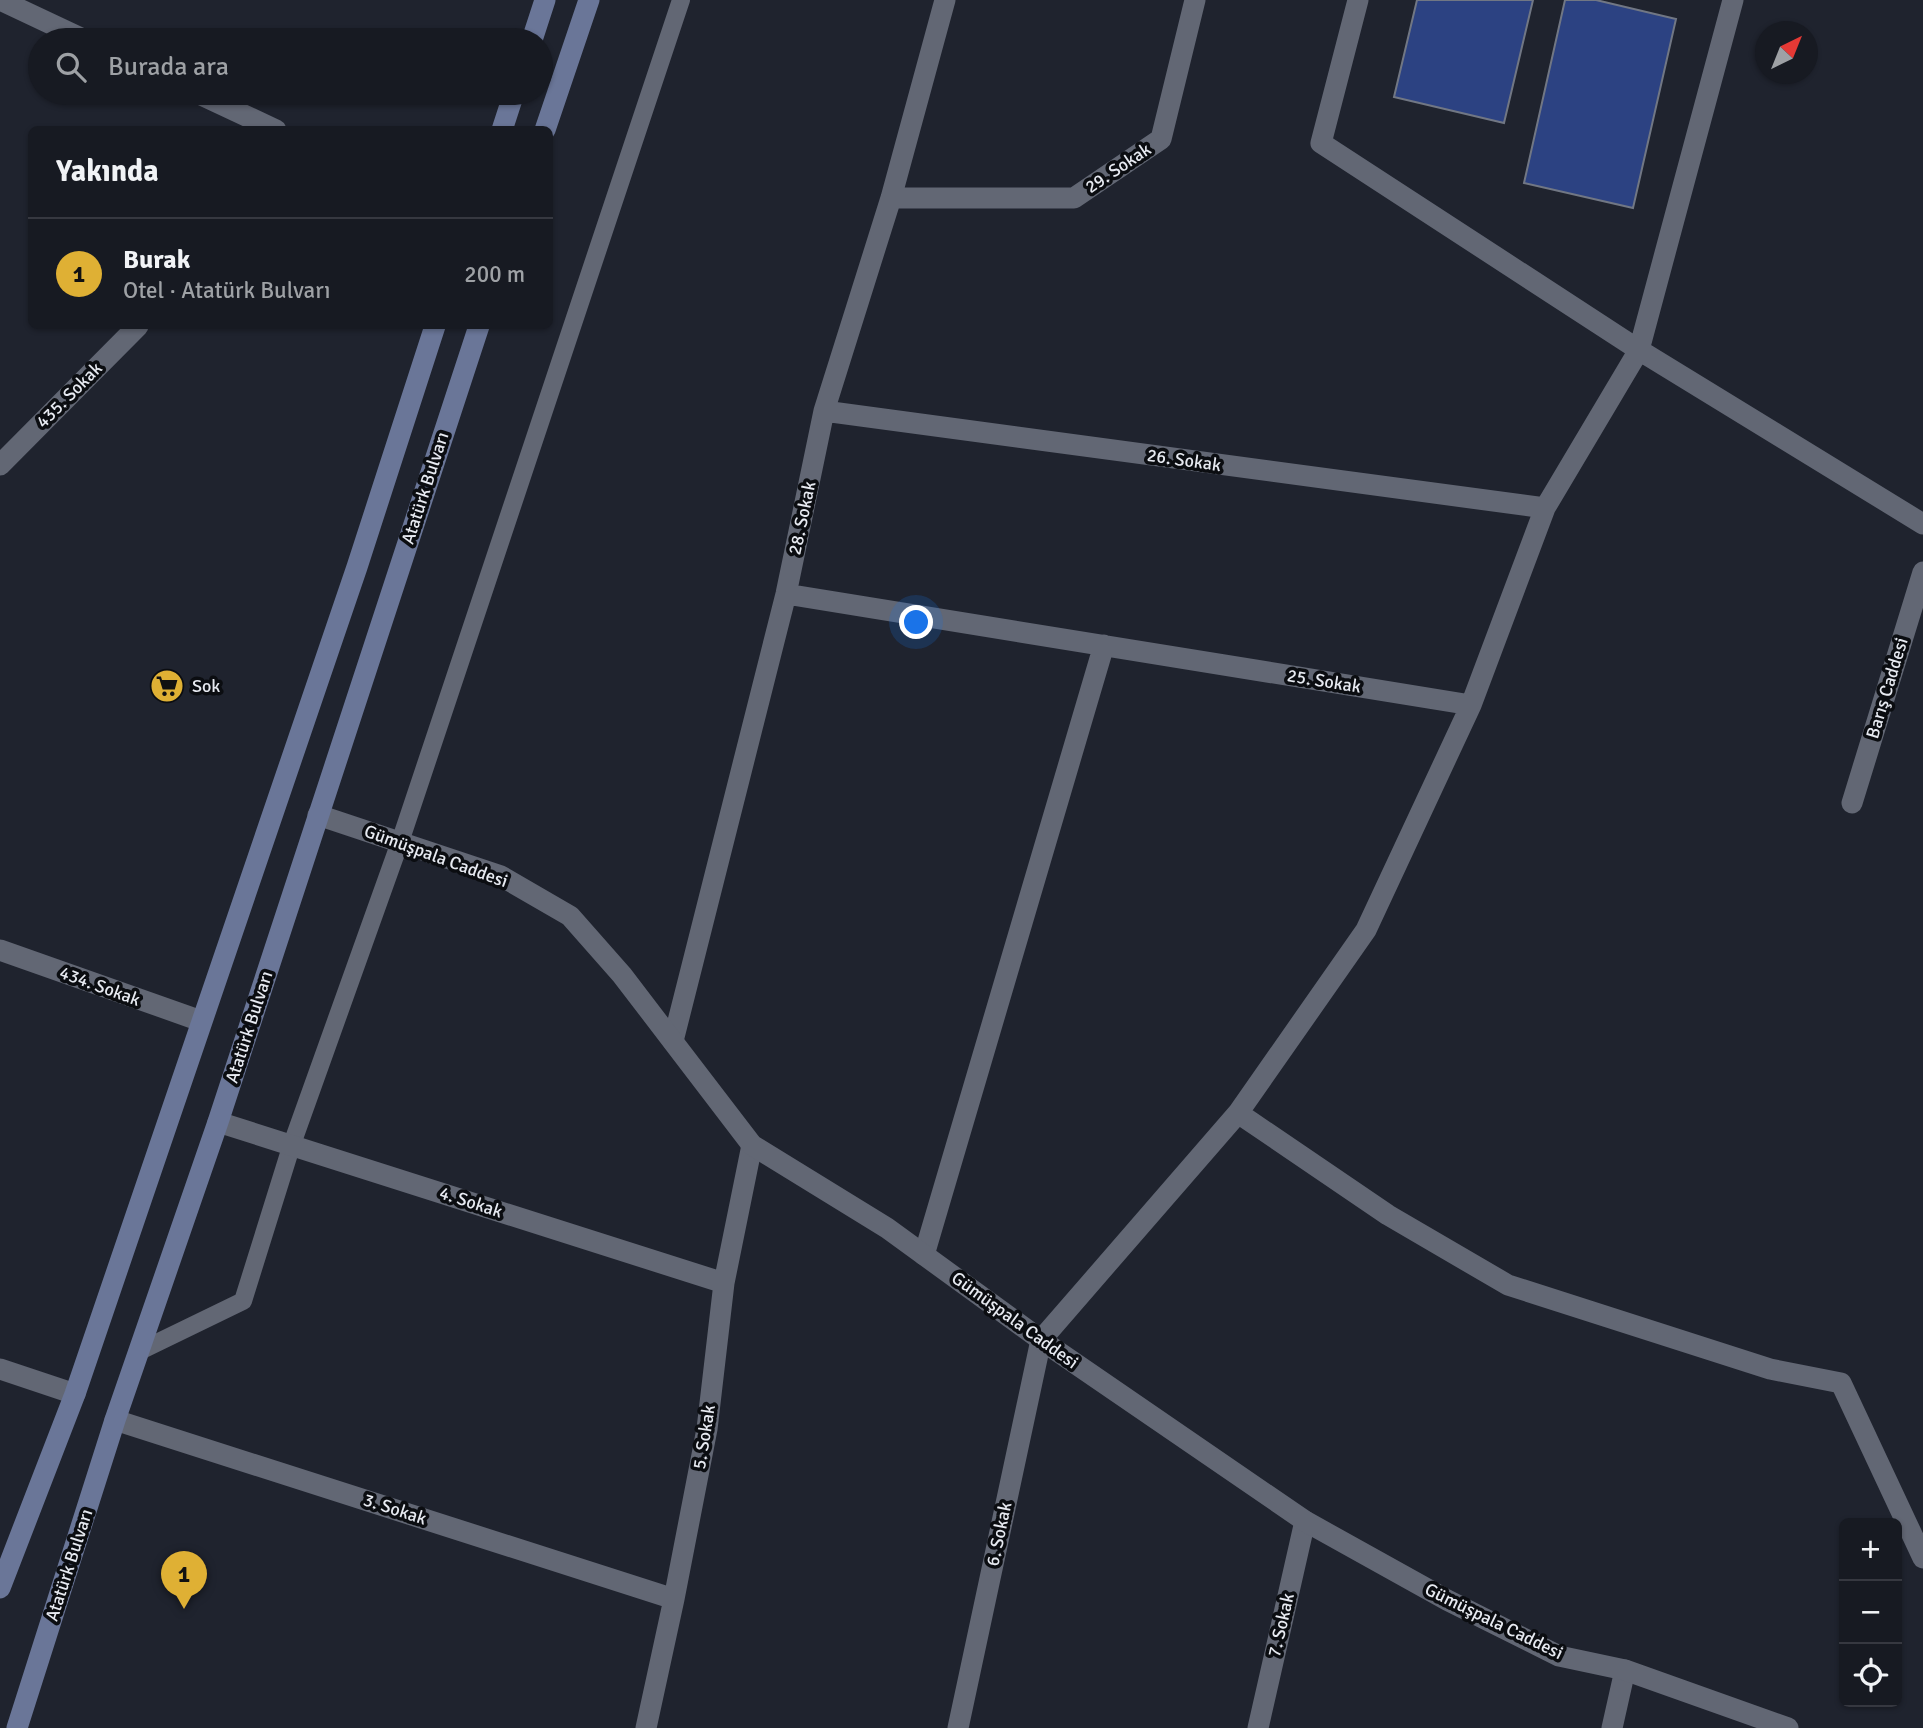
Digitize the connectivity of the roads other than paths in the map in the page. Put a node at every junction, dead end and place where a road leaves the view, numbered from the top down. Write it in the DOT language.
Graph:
graph roads {
  1 [pos="0,0"];
  2 [pos="545,0"];
  3 [pos="589,0"];
  4 [pos="681,0"];
  5 [pos="945,0"];
  6 [pos="1195,0"];
  7 [pos="1358,0"];
  8 [pos="1733,0"];
  9 [pos="60,28"];
  10 [pos="535,28"];
  11 [pos="223,105"];
  12 [pos="510,105"];
  13 [pos="267,126"];
  14 [pos="503,126"];
  15 [pos="546,126"];
  16 [pos="891,198"];
  17 [pos="135,329"];
  18 [pos="434,329"];
  19 [pos="478,329"];
  20 [pos="1639,350"];
  21 [pos="824,411"];
  22 [pos="0,465"];
  23 [pos="1545,508"];
  24 [pos="1923,524"];
  25 [pos="1923,572"];
  26 [pos="786,594"];
  27 [pos="1104,645"];
  28 [pos="1471,705"];
  29 [pos="1852,803"];
  30 [pos="318,815"];
  31 [pos="400,842"];
  32 [pos="0,950"];
  33 [pos="201,1021"];
  34 [pos="673,1041"];
  35 [pos="1238,1114"];
  36 [pos="218,1122"];
  37 [pos="292,1144"];
  38 [pos="752,1145"];
  39 [pos="924,1255"];
  40 [pos="724,1283"];
  41 [pos="1041,1340"];
  42 [pos="140,1351"];
  43 [pos="0,1369"];
  44 [pos="75,1394"];
  45 [pos="116,1420"];
  46 [pos="1305,1521"];
  47 [pos="1923,1558"];
  48 [pos="0,1588"];
  49 [pos="674,1599"];
  50 [pos="1625,1670"];
  51 [pos="17,1728"];
  52 [pos="646,1728"];
  53 [pos="958,1728"];
  54 [pos="1258,1728"];
  55 [pos="1612,1728"];
  56 [pos="1788,1728"];
  1 -- 9 [label="street"];
  2 -- 10 [label="main road"];
  3 -- 15 [label="main road"];
  4 -- 31 [label="lane"];
  5 -- 16 [label="street, 28. Sokak"];
  6 -- 16 [label="street, 29. Sokak"];
  7 -- 20 [label="street"];
  8 -- 20 [label="street"];
  11 -- 13 [label="street"];
  12 -- 14 [label="main road"];
  16 -- 21 [label="street, 28. Sokak"];
  17 -- 22 [label="street, 435. Sokak"];
  18 -- 33 [label="main road"];
  19 -- 30 [label="main road, Atatürk Bulvarı"];
  20 -- 23 [label="street"];
  20 -- 24 [label="street"];
  21 -- 23 [label="street, 26. Sokak"];
  21 -- 26 [label="street, 28. Sokak"];
  23 -- 28 [label="street"];
  25 -- 29 [label="street, Barış Caddesi"];
  26 -- 27 [label="street, 25. Sokak"];
  26 -- 34 [label="street, 28. Sokak"];
  27 -- 28 [label="street, 25. Sokak"];
  27 -- 39 [label="street"];
  28 -- 35 [label="street"];
  30 -- 31 [label="street, Gümüşpala Caddesi"];
  30 -- 36 [label="main road, Atatürk Bulvarı"];
  31 -- 34 [label="street, Gümüşpala Caddesi"];
  31 -- 37 [label="lane"];
  32 -- 33 [label="street, 434. Sokak"];
  33 -- 44 [label="main road"];
  34 -- 38 [label="street, Gümüşpala Caddesi"];
  35 -- 41 [label="street"];
  35 -- 47 [label="street"];
  36 -- 37 [label="street, 4. Sokak"];
  36 -- 42 [label="main road, Atatürk Bulvarı"];
  37 -- 40 [label="street, 4. Sokak"];
  37 -- 42 [label="lane"];
  38 -- 39 [label="street, Gümüşpala Caddesi"];
  38 -- 40 [label="street, 5. Sokak"];
  39 -- 41 [label="street, Gümüşpala Caddesi"];
  40 -- 49 [label="street, 5. Sokak"];
  41 -- 46 [label="street, Gümüşpala Caddesi"];
  41 -- 53 [label="street, 6. Sokak"];
  42 -- 45 [label="main road, Atatürk Bulvarı"];
  43 -- 44 [label="street"];
  44 -- 48 [label="main road"];
  45 -- 49 [label="street, 3. Sokak"];
  45 -- 51 [label="main road, Atatürk Bulvarı"];
  46 -- 50 [label="street, Gümüşpala Caddesi"];
  46 -- 54 [label="street, 7. Sokak"];
  49 -- 52 [label="street, 5. Sokak"];
  50 -- 55 [label="street"];
  50 -- 56 [label="street, Gümüşpala Caddesi"];
}
